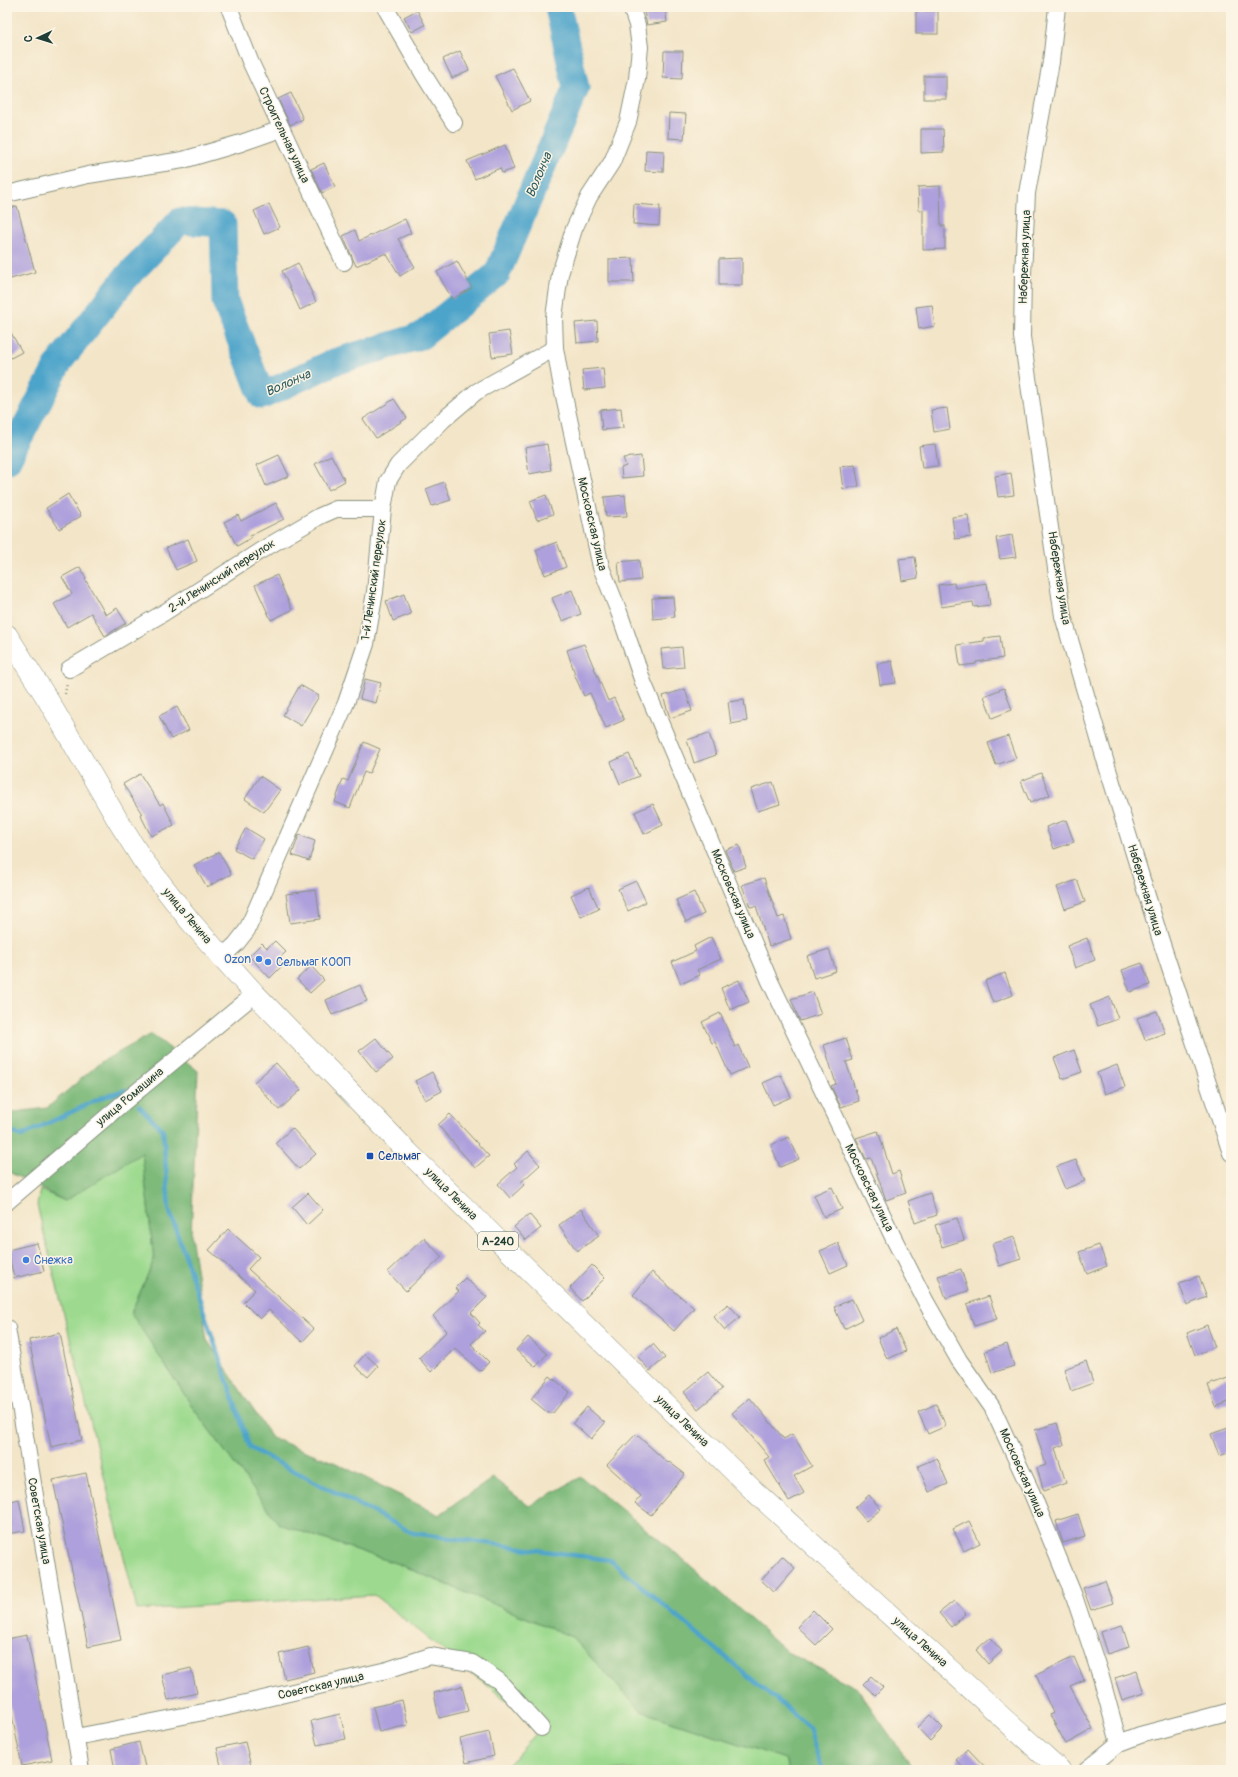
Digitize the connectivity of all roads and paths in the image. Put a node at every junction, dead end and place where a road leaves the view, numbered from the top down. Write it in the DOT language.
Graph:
graph roads {
  1 [pos="229,7"];
  2 [pos="385,7"];
  3 [pos="631,7"];
  4 [pos="1057,7"];
  5 [pos="454,123"];
  6 [pos="281,129"];
  7 [pos="7,194"];
  8 [pos="344,262"];
  9 [pos="555,348"];
  10 [pos="383,509"];
  11 [pos="9,642"];
  12 [pos="69,669"];
  13 [pos="222,957"];
  14 [pos="254,994"];
  15 [pos="1231,1153"];
  16 [pos="7,1202"];
  17 [pos="7,1328"];
  18 [pos="1231,1710"];
  19 [pos="542,1728"];
  20 [pos="76,1737"];
  21 [pos="1119,1743"];
  22 [pos="81,1770"];
  23 [pos="1060,1770"];
  24 [pos="1086,1770"];
  1 -- 6 [label="street, Строительная улица"];
  2 -- 5 [label="street"];
  3 -- 9 [label="street, Московская улица"];
  4 -- 15 [label="street, Набережная улица"];
  6 -- 7 [label="street"];
  6 -- 8 [label="street, Строительная улица"];
  9 -- 10 [label="street, 1-й Ленинский переулок"];
  9 -- 21 [label="street, Московская улица"];
  10 -- 12 [label="street, 2-й Ленинский переулок"];
  10 -- 13 [label="street, 1-й Ленинский переулок"];
  11 -- 13 [label="main road, улица Ленина / А-240"];
  13 -- 14 [label="main road, улица Ленина / А-240"];
  14 -- 16 [label="street, улица Ромашина"];
  14 -- 23 [label="main road, улица Ленина / А-240"];
  17 -- 20 [label="street, Советская улица"];
  18 -- 21 [label="street"];
  19 -- 20 [label="street, Советская улица"];
  20 -- 22 [label="street, Советская улица"];
  21 -- 24 [label="street"];
}
